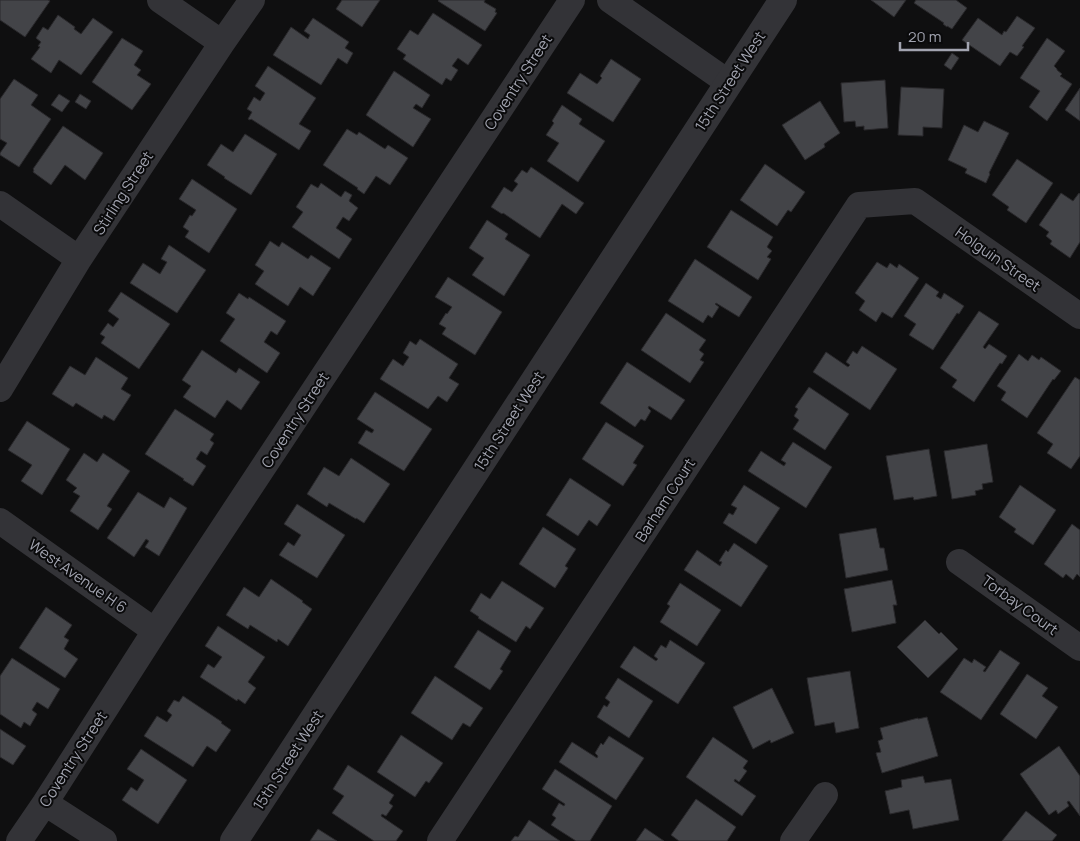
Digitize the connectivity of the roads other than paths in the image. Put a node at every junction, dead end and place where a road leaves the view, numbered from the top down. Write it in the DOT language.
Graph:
graph roads {
  1 [pos="160,0"];
  2 [pos="252,0"];
  3 [pos="572,0"];
  4 [pos="610,0"];
  5 [pos="783,0"];
  6 [pos="222,43"];
  7 [pos="729,83"];
  8 [pos="916,201"];
  9 [pos="0,204"];
  10 [pos="79,259"];
  11 [pos="1080,316"];
  12 [pos="0,389"];
  13 [pos="0,522"];
  14 [pos="960,562"];
  15 [pos="155,631"];
  16 [pos="1080,648"];
  17 [pos="825,795"];
  18 [pos="45,803"];
  19 [pos="19,841"];
  20 [pos="104,841"];
  21 [pos="234,841"];
  22 [pos="440,841"];
  23 [pos="793,841"];
  1 -- 6 [label="street"];
  2 -- 6 [label="street, Stirling Street"];
  3 -- 15 [label="street, Coventry Street"];
  4 -- 7 [label="street"];
  5 -- 7 [label="street, 15th Street West"];
  6 -- 10 [label="street, Stirling Street"];
  7 -- 21 [label="street, 15th Street West"];
  8 -- 11 [label="street, Holguin Street"];
  8 -- 22 [label="street, Barham Court"];
  9 -- 10 [label="street"];
  10 -- 12 [label="street, Stirling Street"];
  13 -- 15 [label="street, West Avenue H 6"];
  14 -- 16 [label="street, Torbay Court"];
  15 -- 18 [label="street, Coventry Street"];
  17 -- 23 [label="street"];
  18 -- 19 [label="street, Coventry Street"];
  18 -- 20 [label="street"];
}
